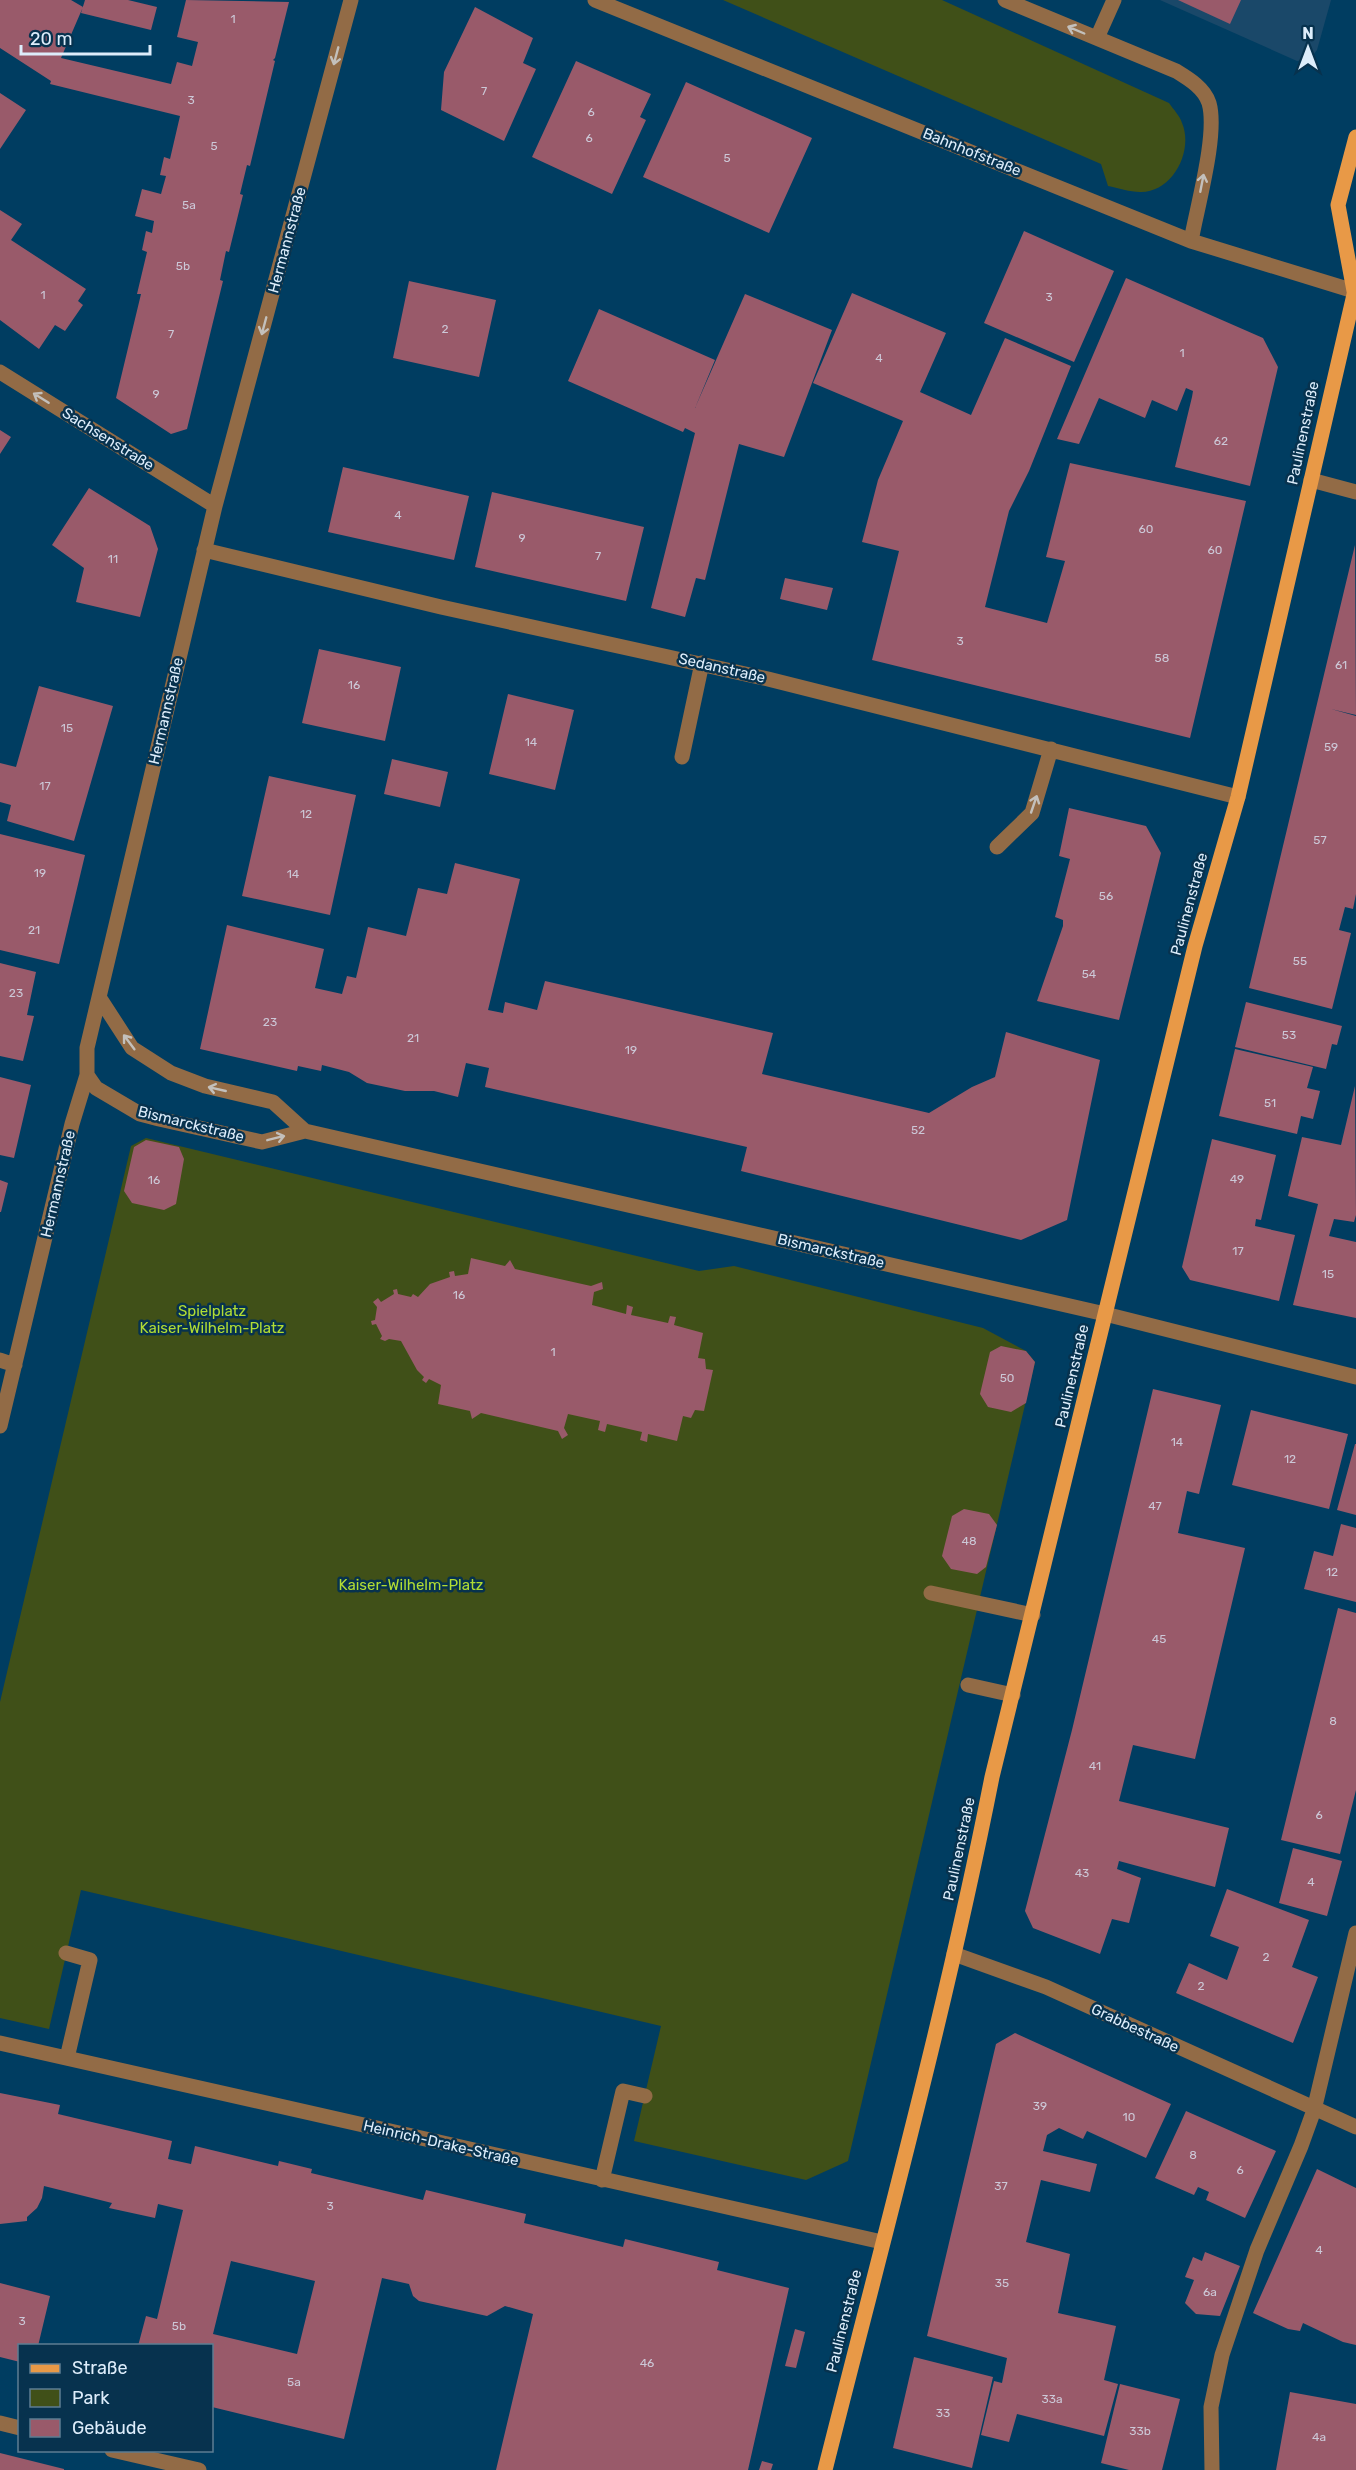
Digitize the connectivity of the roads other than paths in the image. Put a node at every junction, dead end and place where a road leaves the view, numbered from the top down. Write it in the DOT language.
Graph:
graph roads {
  1 [pos="351,0"];
  2 [pos="595,0"];
  3 [pos="1005,0"];
  4 [pos="1114,0"];
  5 [pos="1097,38"];
  6 [pos="1356,137"];
  7 [pos="1191,241"];
  8 [pos="1355,288"];
  9 [pos="0,372"];
  10 [pos="1311,480"];
  11 [pos="1356,492"];
  12 [pos="215,506"];
  13 [pos="204,550"];
  14 [pos="702,663"];
  15 [pos="1051,749"];
  16 [pos="682,757"];
  17 [pos="1238,797"];
  18 [pos="997,847"];
  19 [pos="99,997"];
  20 [pos="87,1075"];
  21 [pos="305,1131"];
  22 [pos="1105,1314"];
  23 [pos="0,1360"];
  24 [pos="15,1365"];
  25 [pos="1356,1377"];
  26 [pos="0,1426"];
  27 [pos="931,1593"];
  28 [pos="1033,1616"];
  29 [pos="968,1685"];
  30 [pos="1013,1695"];
  31 [pos="1356,1933"];
  32 [pos="66,1953"];
  33 [pos="954,1954"];
  34 [pos="0,2043"];
  35 [pos="67,2058"];
  36 [pos="645,2096"];
  37 [pos="1314,2109"];
  38 [pos="1356,2127"];
  39 [pos="602,2180"];
  40 [pos="882,2241"];
  41 [pos="0,2424"];
  42 [pos="18,2428"];
  43 [pos="117,2452"];
  44 [pos="199,2470"];
  45 [pos="825,2470"];
  46 [pos="1212,2470"];
  1 -- 12 [label="street, Hermannstraße, one-way"];
  2 -- 7 [label="street, Bahnhofstraße"];
  5 -- 3 [label="street, one-way"];
  4 -- 5 [label="street"];
  7 -- 5 [label="street, one-way"];
  6 -- 8 [label="main road, Paulinenstraße"];
  7 -- 8 [label="street, Bahnhofstraße"];
  8 -- 10 [label="main road, Paulinenstraße"];
  12 -- 9 [label="street, Sachsenstraße, one-way"];
  10 -- 11 [label="street"];
  10 -- 17 [label="main road, Paulinenstraße"];
  12 -- 13 [label="street, Hermannstraße"];
  13 -- 14 [label="street, Sedanstraße"];
  13 -- 19 [label="street, Hermannstraße"];
  14 -- 15 [label="street, Sedanstraße"];
  14 -- 16 [label="street"];
  15 -- 17 [label="street, Sedanstraße"];
  18 -- 15 [label="street, one-way"];
  17 -- 22 [label="main road, Paulinenstraße"];
  19 -- 20 [label="street, Hermannstraße"];
  21 -- 19 [label="street, Bismarckstraße, one-way"];
  20 -- 21 [label="street, Bismarckstraße, one-way"];
  20 -- 24 [label="street, Hermannstraße"];
  21 -- 22 [label="street, Bismarckstraße"];
  22 -- 25 [label="street, Bismarckstraße"];
  22 -- 28 [label="main road, Paulinenstraße"];
  23 -- 24 [label="street"];
  24 -- 26 [label="street, Hermannstraße"];
  27 -- 28 [label="street"];
  28 -- 30 [label="main road, Paulinenstraße"];
  29 -- 30 [label="street"];
  30 -- 33 [label="main road, Paulinenstraße"];
  31 -- 37 [label="street"];
  32 -- 35 [label="street"];
  33 -- 37 [label="street, Grabbestraße"];
  33 -- 40 [label="main road, Paulinenstraße"];
  34 -- 35 [label="street, Heinrich-Drake-Straße"];
  35 -- 39 [label="street, Heinrich-Drake-Straße"];
  36 -- 39 [label="street"];
  37 -- 38 [label="street, Grabbestraße"];
  37 -- 46 [label="street"];
  39 -- 40 [label="street, Heinrich-Drake-Straße"];
  40 -- 45 [label="main road, Paulinenstraße"];
  41 -- 42 [label="street"];
  43 -- 44 [label="street"];
}
